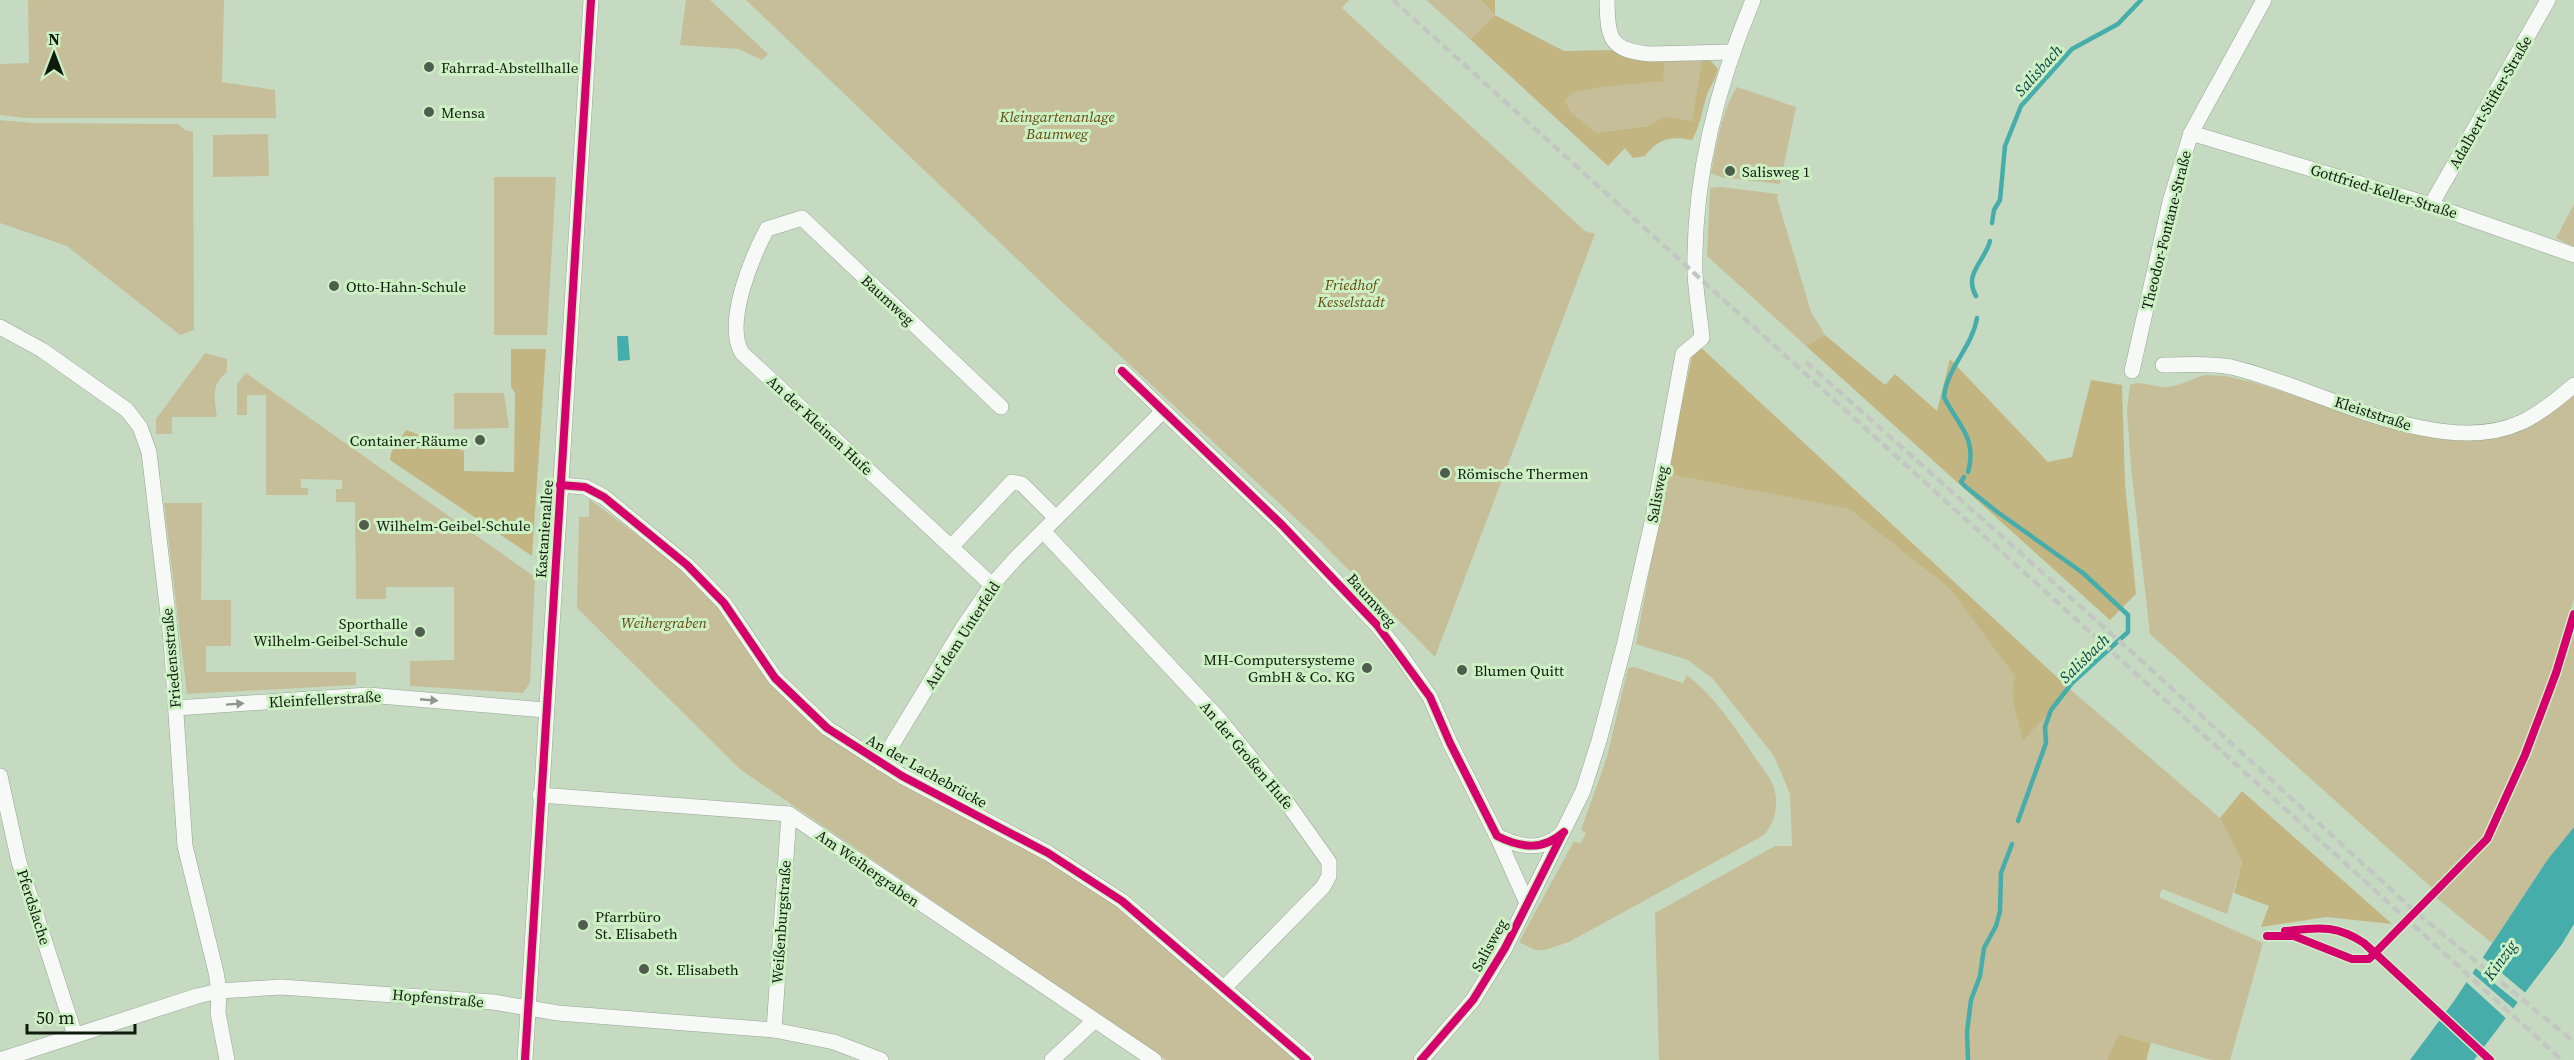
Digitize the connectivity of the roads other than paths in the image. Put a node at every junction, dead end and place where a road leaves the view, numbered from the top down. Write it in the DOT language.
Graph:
graph roads {
  1 [pos="591,0"];
  2 [pos="1607,0"];
  3 [pos="1753,0"];
  4 [pos="2264,0"];
  5 [pos="2548,0"];
  6 [pos="1731,52"];
  7 [pos="2191,133"];
  8 [pos="2431,205"];
  9 [pos="767,229"];
  10 [pos="2574,255"];
  11 [pos="0,327"];
  12 [pos="2163,365"];
  13 [pos="1122,371"];
  14 [pos="2132,371"];
  15 [pos="2574,385"];
  16 [pos="1000,407"];
  17 [pos="1162,411"];
  18 [pos="560,485"];
  19 [pos="1056,518"];
  20 [pos="1043,531"];
  21 [pos="951,547"];
  22 [pos="992,585"];
  23 [pos="176,708"];
  24 [pos="545,710"];
  25 [pos="881,763"];
  26 [pos="0,776"];
  27 [pos="540,795"];
  28 [pos="789,814"];
  29 [pos="1564,832"];
  30 [pos="1497,836"];
  31 [pos="1527,903"];
  32 [pos="1224,988"];
  33 [pos="219,991"];
  34 [pos="528,1009"];
  35 [pos="1094,1021"];
  36 [pos="774,1030"];
  37 [pos="75,1035"];
  38 [pos="0,1060"];
  39 [pos="227,1060"];
  40 [pos="525,1060"];
  41 [pos="881,1060"];
  42 [pos="1052,1060"];
  43 [pos="1154,1060"];
  44 [pos="1307,1060"];
  45 [pos="1421,1060"];
  1 -- 18 [label="street, Kastanienallee"];
  2 -- 6 [label="street"];
  3 -- 6 [label="street, Salisweg"];
  4 -- 7 [label="street, Theodor-Fontane-Straße"];
  5 -- 8 [label="street, Adalbert-Stifter-Straße"];
  6 -- 29 [label="street, Salisweg"];
  7 -- 8 [label="street, Gottfried-Keller-Straße"];
  7 -- 14 [label="street, Theodor-Fontane-Straße"];
  8 -- 10 [label="street, Gottfried-Keller-Straße"];
  9 -- 16 [label="street, Baumweg"];
  9 -- 21 [label="street, An der Kleinen Hufe"];
  11 -- 23 [label="street, Friedensstraße"];
  12 -- 15 [label="street, Kleiststraße"];
  13 -- 17 [label="street, Baumweg"];
  17 -- 19 [label="street, Auf dem Unterfeld"];
  17 -- 30 [label="street, Baumweg"];
  18 -- 24 [label="street, Kastanienallee"];
  18 -- 25 [label="street, An der Lachebrücke"];
  19 -- 20 [label="street, Auf dem Unterfeld"];
  19 -- 21 [label="street"];
  20 -- 22 [label="street, Auf dem Unterfeld"];
  20 -- 32 [label="street, An der Großen Hufe"];
  21 -- 22 [label="street, An der Kleinen Hufe"];
  22 -- 25 [label="street, Auf dem Unterfeld"];
  23 -- 24 [label="street, Kleinfellerstraße, one-way"];
  23 -- 33 [label="street, Friedensstraße"];
  24 -- 27 [label="street, Kastanienallee"];
  25 -- 32 [label="street, An der Lachebrücke"];
  26 -- 37 [label="street, Pferdslache"];
  27 -- 28 [label="street, Am Weihergraben"];
  27 -- 34 [label="street, Kastanienallee"];
  28 -- 35 [label="street, Am Weihergraben"];
  28 -- 36 [label="street, Weißenburgstraße"];
  29 -- 30 [label="street"];
  29 -- 31 [label="street, Salisweg"];
  30 -- 31 [label="street, Baumweg"];
  31 -- 45 [label="street, Salisweg"];
  32 -- 44 [label="street, An der Lachebrücke"];
  33 -- 34 [label="street, Hopfenstraße"];
  33 -- 37 [label="street, Hopfenstraße"];
  33 -- 39 [label="street, Friedensstraße"];
  34 -- 36 [label="street, Hopfenstraße"];
  34 -- 40 [label="street, Kastanienallee"];
  35 -- 42 [label="street"];
  35 -- 43 [label="street, Am Weihergraben"];
  36 -- 41 [label="street, Hopfenstraße"];
  37 -- 38 [label="street, Hopfenstraße"];
}
